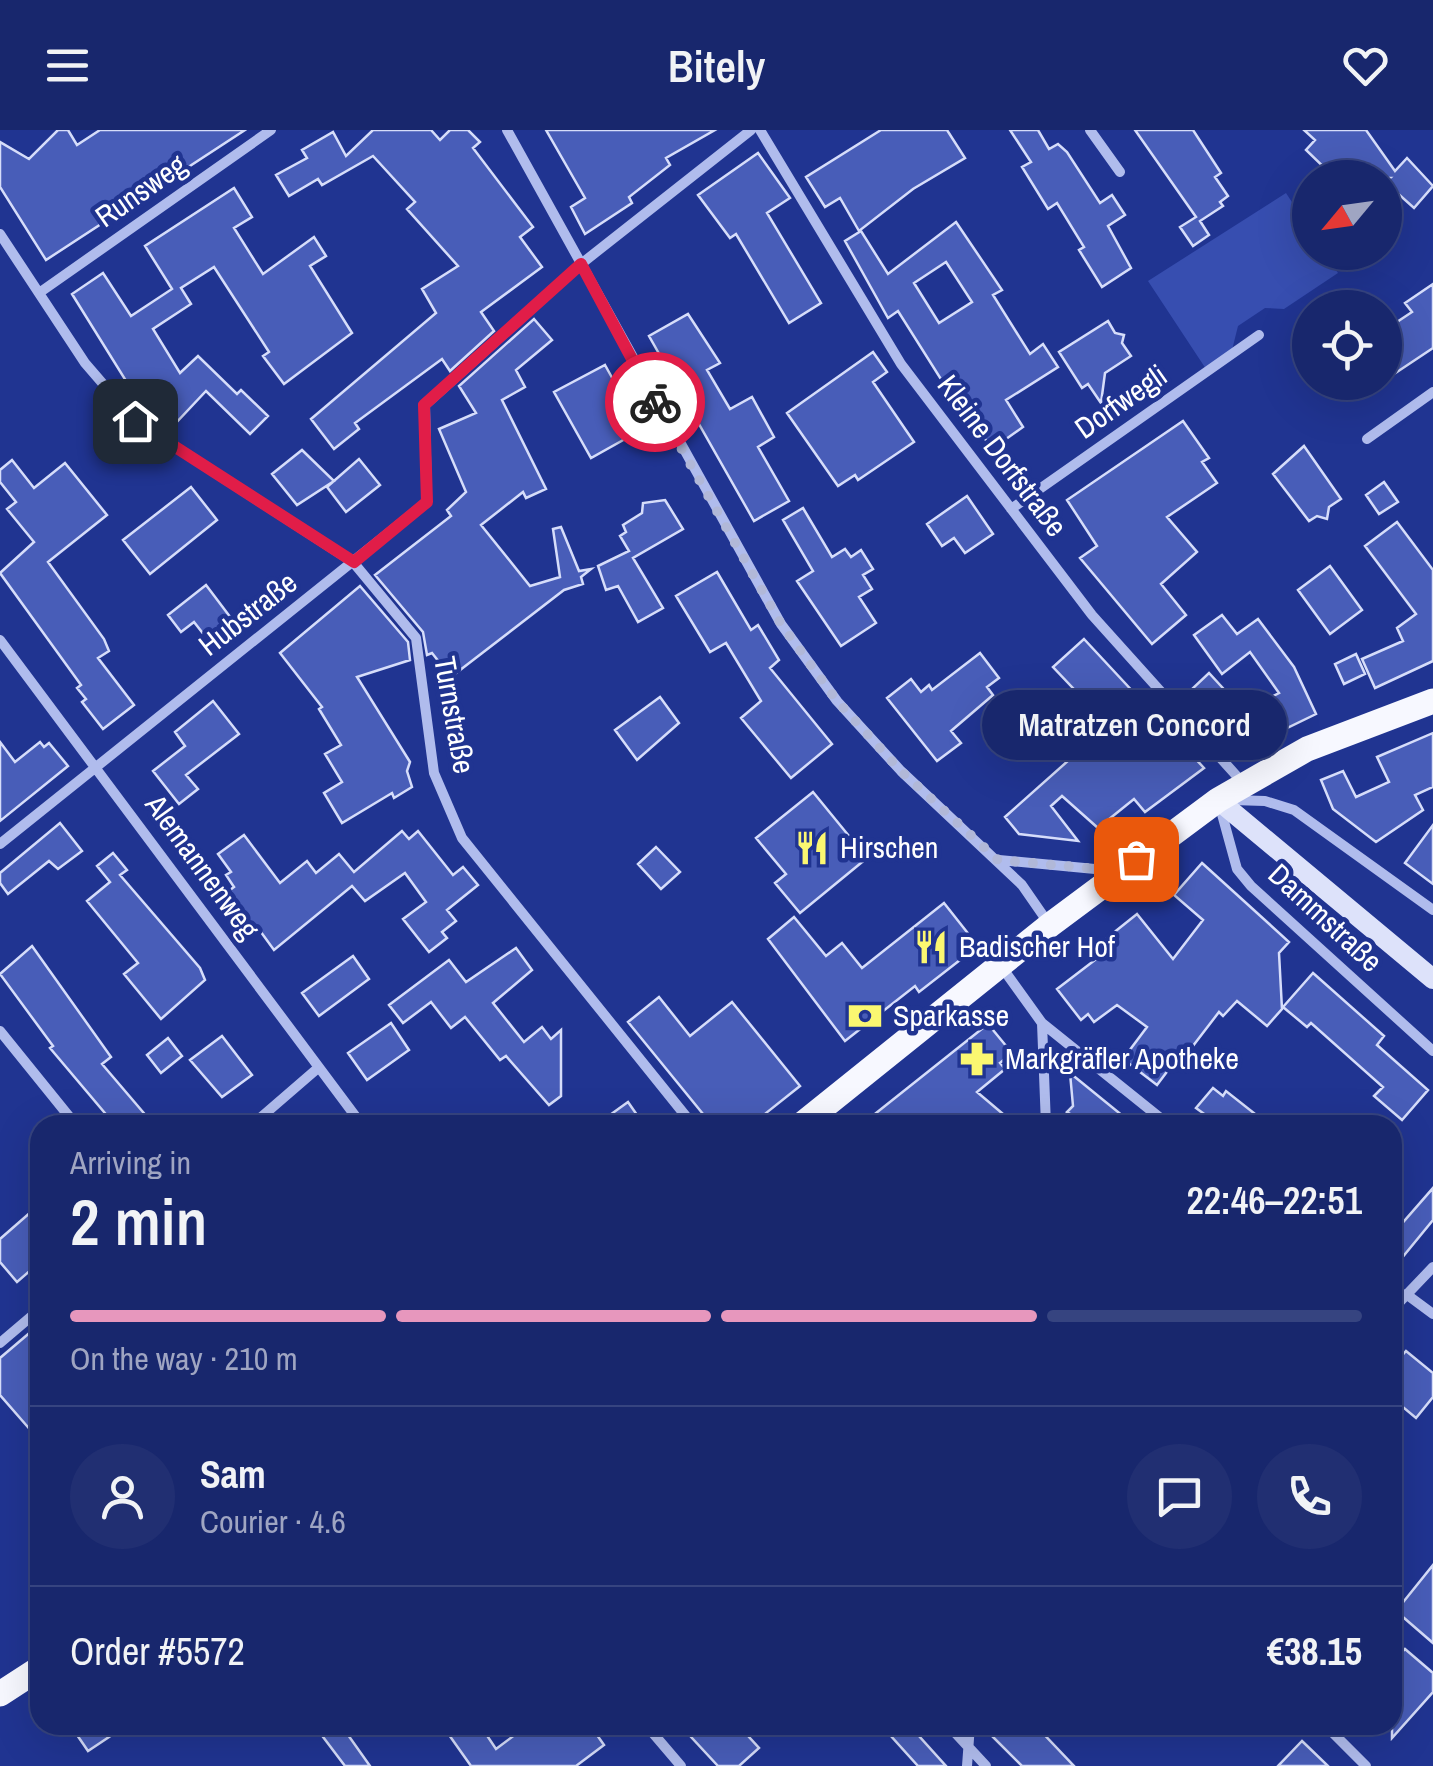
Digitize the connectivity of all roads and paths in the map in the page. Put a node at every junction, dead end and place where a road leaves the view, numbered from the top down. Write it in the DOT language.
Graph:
graph roads {
  1 [pos="271,130"];
  2 [pos="507,130"];
  3 [pos="750,130"];
  4 [pos="760,130"];
  5 [pos="1090,130"];
  6 [pos="1120,172"];
  7 [pos="0,234"];
  8 [pos="581,264"];
  9 [pos="40,293"];
  10 [pos="1259,336"];
  11 [pos="1433,392"];
  12 [pos="1367,439"];
  13 [pos="1011,509"];
  14 [pos="354,562"];
  15 [pos="0,640"];
  16 [pos="1433,701"];
  17 [pos="97,765"];
  18 [pos="1244,784"];
  19 [pos="1218,800"];
  20 [pos="0,844"];
  21 [pos="998,860"];
  22 [pos="1121,871"];
  23 [pos="1433,910"];
  24 [pos="1050,925"];
  25 [pos="1000,965"];
  26 [pos="1433,979"];
  27 [pos="1042,1023"];
  28 [pos="0,1031"];
  29 [pos="1433,1051"];
  30 [pos="318,1068"];
  31 [pos="68,1115"];
  32 [pos="264,1115"];
  33 [pos="354,1115"];
  34 [pos="684,1115"];
  35 [pos="814,1115"];
  36 [pos="1046,1115"];
  37 [pos="1157,1115"];
  38 [pos="1433,1266"];
  39 [pos="1406,1294"];
  40 [pos="1402,1298"];
  41 [pos="1433,1314"];
  42 [pos="30,1317"];
  43 [pos="0,1343"];
  44 [pos="30,1674"];
  45 [pos="0,1694"];
  46 [pos="655,1735"];
  47 [pos="957,1735"];
  48 [pos="969,1735"];
  49 [pos="1335,1735"];
  50 [pos="968,1747"];
  51 [pos="681,1766"];
  52 [pos="966,1766"];
  53 [pos="986,1766"];
  54 [pos="1366,1766"];
  1 -- 9 [label="street, Runsweg"];
  2 -- 8 [label="street"];
  3 -- 8 [label="street"];
  4 -- 13 [label="street, Kleine Dorfstraße"];
  5 -- 6 [label="street"];
  7 -- 9 [label="street, Turnstraße"];
  8 -- 14 [label="street, Hubstraße"];
  8 -- 21 [label="street"];
  9 -- 14 [label="street, Turnstraße"];
  10 -- 13 [label="street, Dorfwegli"];
  11 -- 12 [label="street"];
  13 -- 18 [label="street, Kleine Dorfstraße"];
  14 -- 17 [label="street, Hubstraße"];
  14 -- 34 [label="street, Turnstraße"];
  15 -- 17 [label="street, Alemannenweg"];
  16 -- 18 [label="main road"];
  17 -- 20 [label="street, Hubstraße"];
  17 -- 30 [label="street, Alemannenweg"];
  18 -- 19 [label="main road"];
  19 -- 22 [label="main road"];
  19 -- 23 [label="street"];
  19 -- 26 [label="street"];
  19 -- 29 [label="street, Dammstraße"];
  21 -- 22 [label="street"];
  21 -- 24 [label="street"];
  22 -- 24 [label="main road"];
  24 -- 25 [label="main road"];
  25 -- 27 [label="street"];
  25 -- 35 [label="main road"];
  27 -- 36 [label="street"];
  27 -- 37 [label="street"];
  28 -- 31 [label="street"];
  30 -- 32 [label="street"];
  30 -- 33 [label="street, Alemannenweg"];
  38 -- 39 [label="street"];
  39 -- 40 [label="street"];
  39 -- 41 [label="street"];
  42 -- 43 [label="street"];
  44 -- 45 [label="main road"];
  46 -- 51 [label="street"];
  47 -- 50 [label="street"];
  48 -- 50 [label="street"];
  49 -- 54 [label="street"];
  50 -- 52 [label="street"];
  50 -- 53 [label="street"];
}
